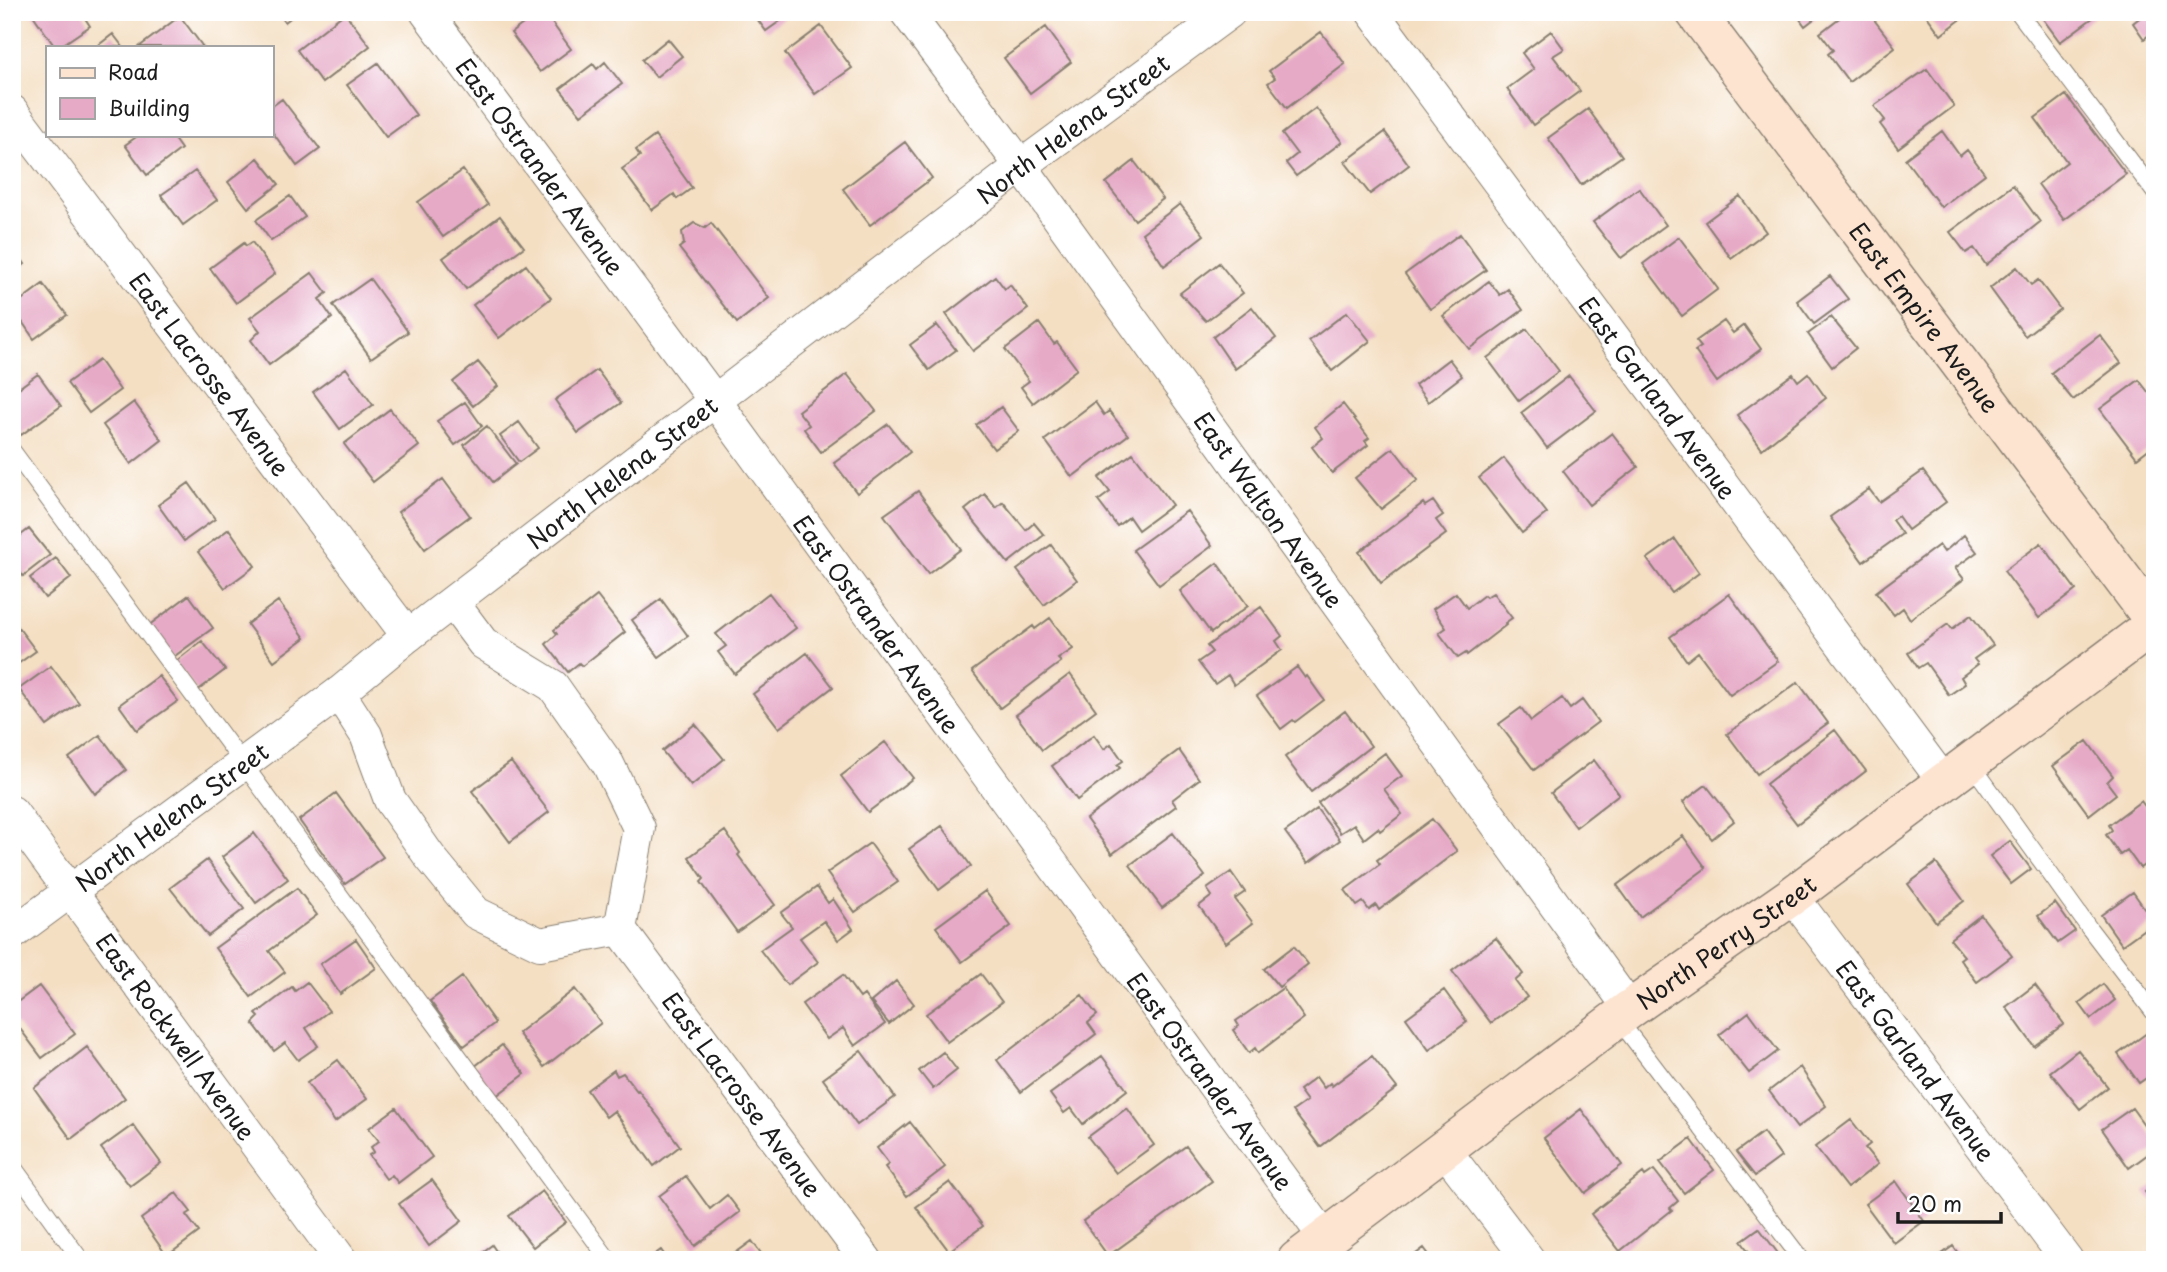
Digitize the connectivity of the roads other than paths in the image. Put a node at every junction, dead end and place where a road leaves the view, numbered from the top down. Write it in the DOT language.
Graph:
graph roads {
  1 [pos="426,12"];
  2 [pos="906,12"];
  3 [pos="1230,12"];
  4 [pos="1372,12"];
  5 [pos="1695,12"];
  6 [pos="2018,12"];
  7 [pos="12,111"];
  8 [pos="1021,166"];
  9 [pos="2155,193"];
  10 [pos="715,401"];
  11 [pos="12,450"];
  12 [pos="453,603"];
  13 [pos="2155,623"];
  14 [pos="408,636"];
  15 [pos="339,693"];
  16 [pos="244,764"];
  17 [pos="1957,772"];
  18 [pos="12,812"];
  19 [pos="71,891"];
  20 [pos="1792,896"];
  21 [pos="620,929"];
  22 [pos="12,934"];
  23 [pos="1624,1014"];
  24 [pos="2155,1014"];
  25 [pos="1444,1149"];
  26 [pos="12,1165"];
  27 [pos="1311,1249"];
  28 [pos="81,1260"];
  29 [pos="341,1260"];
  30 [pos="609,1260"];
  31 [pos="866,1260"];
  32 [pos="1529,1260"];
  33 [pos="1802,1260"];
  34 [pos="2067,1260"];
  1 -- 10 [label="street, East Ostrander Avenue"];
  2 -- 8 [label="street, East Walton Avenue"];
  3 -- 8 [label="street, North Helena Street"];
  4 -- 17 [label="street, East Garland Avenue"];
  5 -- 13 [label="street, East Empire Avenue"];
  6 -- 9 [label="lane"];
  7 -- 14 [label="street, East Lacrosse Avenue"];
  8 -- 10 [label="street, North Helena Street"];
  8 -- 23 [label="street, East Walton Avenue"];
  10 -- 12 [label="street, North Helena Street"];
  10 -- 27 [label="street, East Ostrander Avenue"];
  11 -- 16 [label="lane"];
  12 -- 14 [label="street, North Helena Street"];
  12 -- 21 [label="street"];
  13 -- 17 [label="street, North Perry Street"];
  14 -- 15 [label="street, North Helena Street"];
  15 -- 16 [label="street, North Helena Street"];
  15 -- 21 [label="street"];
  16 -- 19 [label="street, North Helena Street"];
  16 -- 30 [label="lane"];
  17 -- 20 [label="street, North Perry Street"];
  17 -- 24 [label="lane"];
  18 -- 19 [label="street, East Rockwell Avenue"];
  19 -- 22 [label="street, North Helena Street"];
  19 -- 29 [label="street, East Rockwell Avenue"];
  20 -- 23 [label="street, North Perry Street"];
  20 -- 34 [label="street, East Garland Avenue"];
  21 -- 31 [label="street, East Lacrosse Avenue"];
  23 -- 25 [label="street, North Perry Street"];
  23 -- 33 [label="lane"];
  25 -- 27 [label="street, North Perry Street"];
  25 -- 32 [label="street"];
  26 -- 28 [label="lane"];
}
